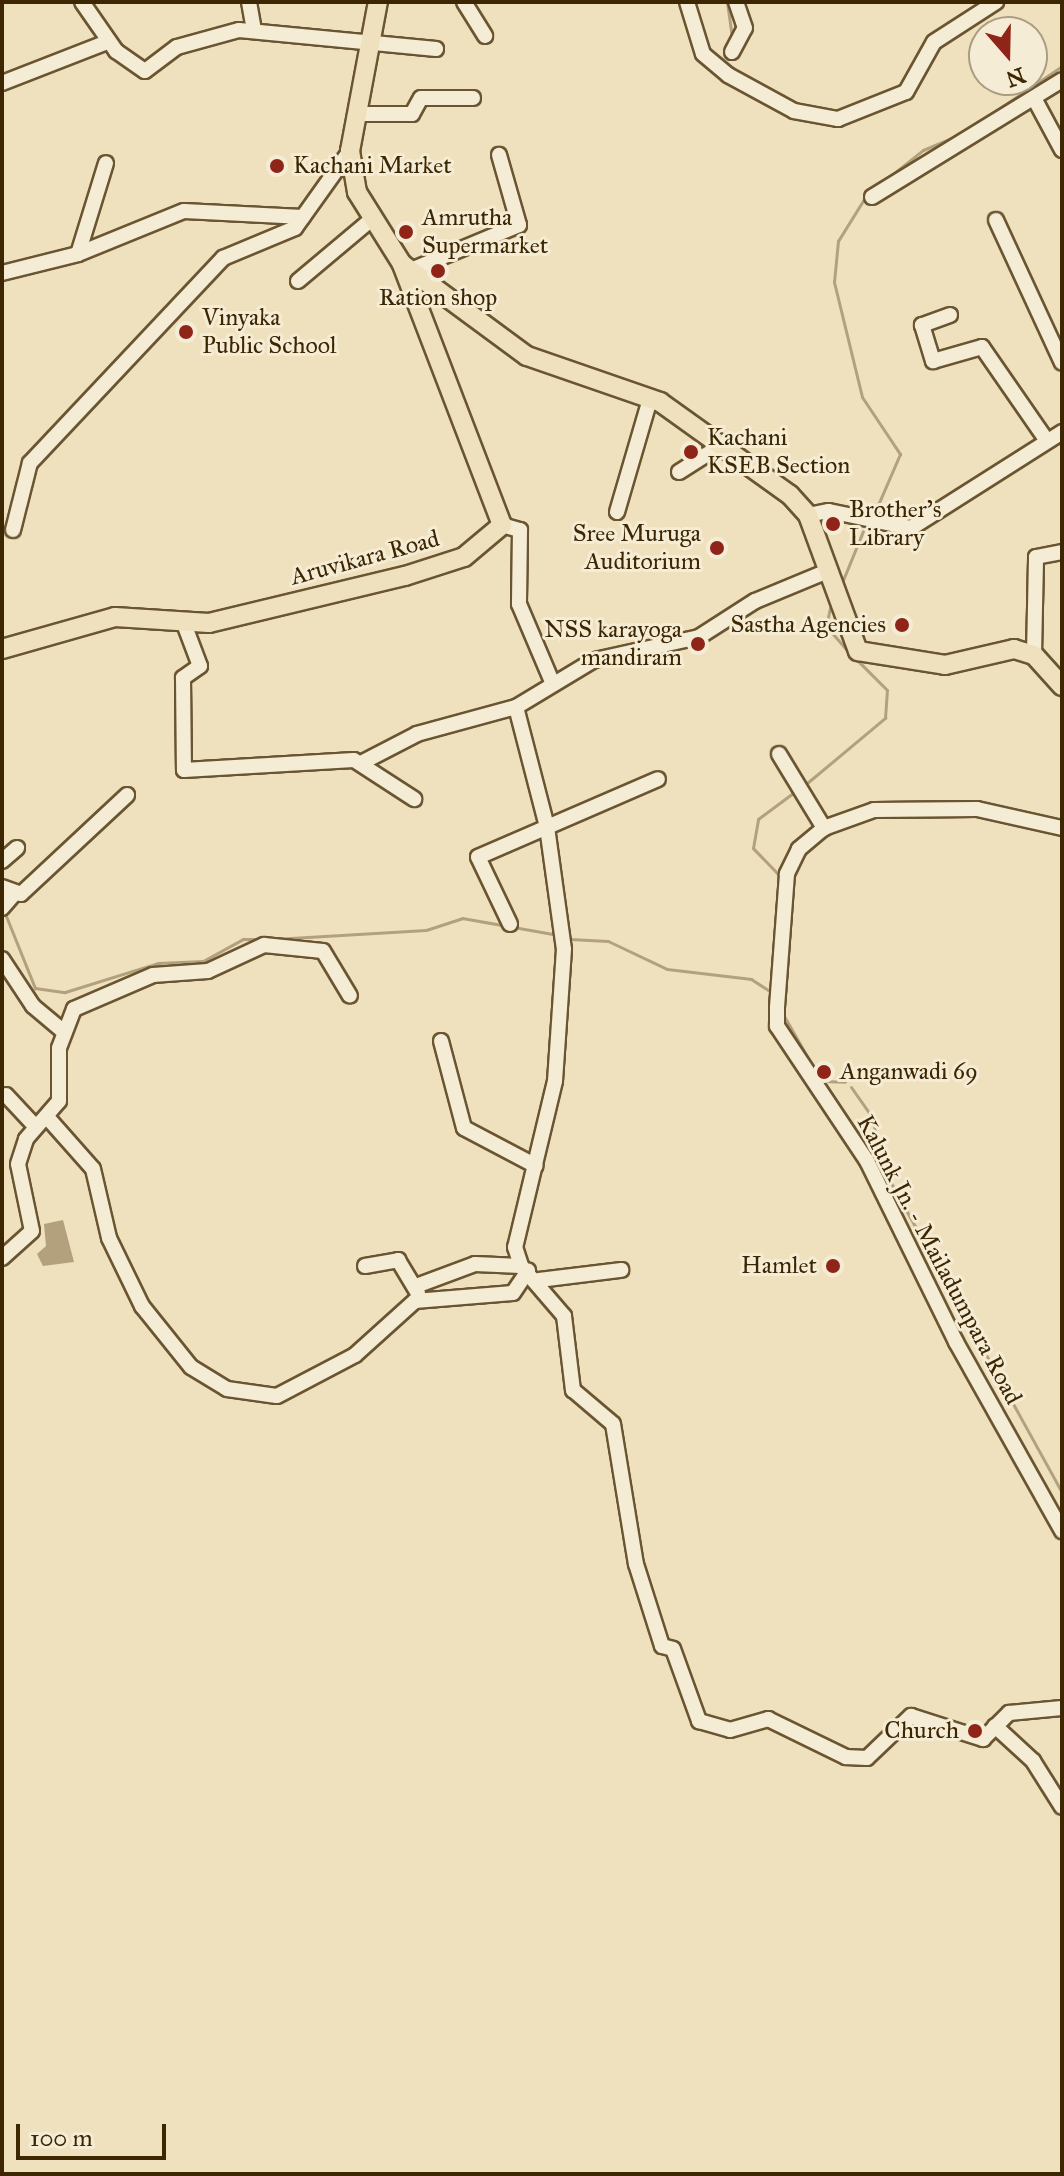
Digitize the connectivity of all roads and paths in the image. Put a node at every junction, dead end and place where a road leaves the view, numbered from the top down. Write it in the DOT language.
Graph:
graph roads {
  1 [pos="82,2"];
  2 [pos="249,2"];
  3 [pos="378,2"];
  4 [pos="464,2"];
  5 [pos="687,2"];
  6 [pos="736,2"];
  7 [pos="996,2"];
  8 [pos="254,30"];
  9 [pos="485,36"];
  10 [pos="107,42"];
  11 [pos="367,44"];
  12 [pos="436,49"];
  13 [pos="732,52"];
  14 [pos="1062,80"];
  15 [pos="2,83"];
  16 [pos="473,98"];
  17 [pos="1034,98"];
  18 [pos="356,114"];
  19 [pos="1062,150"];
  20 [pos="350,151"];
  21 [pos="499,155"];
  22 [pos="106,163"];
  23 [pos="872,197"];
  24 [pos="303,217"];
  25 [pos="373,218"];
  26 [pos="996,220"];
  27 [pos="78,254"];
  28 [pos="406,267"];
  29 [pos="2,273"];
  30 [pos="298,281"];
  31 [pos="950,315"];
  32 [pos="1062,363"];
  33 [pos="650,399"];
  34 [pos="1062,432"];
  35 [pos="1047,441"];
  36 [pos="717,448"];
  37 [pos="679,472"];
  38 [pos="617,512"];
  39 [pos="808,515"];
  40 [pos="502,525"];
  41 [pos="13,530"];
  42 [pos="1062,552"];
  43 [pos="830,570"];
  44 [pos="183,621"];
  45 [pos="2,649"];
  46 [pos="1034,655"];
  47 [pos="553,684"];
  48 [pos="1062,686"];
  49 [pos="516,707"];
  50 [pos="779,754"];
  51 [pos="363,762"];
  52 [pos="658,779"];
  53 [pos="127,795"];
  54 [pos="414,799"];
  55 [pos="824,828"];
  56 [pos="1062,828"];
  57 [pos="547,831"];
  58 [pos="2,846"];
  59 [pos="2,861"];
  60 [pos="8,891"];
  61 [pos="2,908"];
  62 [pos="510,924"];
  63 [pos="2,959"];
  64 [pos="350,996"];
  65 [pos="62,1030"];
  66 [pos="441,1041"];
  67 [pos="6,1095"];
  68 [pos="41,1122"];
  69 [pos="536,1166"];
  70 [pos="2,1258"];
  71 [pos="365,1266"];
  72 [pos="621,1270"];
  73 [pos="530,1272"];
  74 [pos="416,1294"];
  75 [pos="1062,1531"];
  76 [pos="1062,1708"];
  77 [pos="995,1726"];
  78 [pos="1062,1807"];
  1 -- 10 [label="street"];
  2 -- 8 [label="street"];
  3 -- 11 [label="main road"];
  4 -- 9 [label="street"];
  5 -- 7 [label="street"];
  6 -- 13 [label="street"];
  8 -- 10 [label="street"];
  8 -- 11 [label="street"];
  10 -- 15 [label="street"];
  11 -- 12 [label="street"];
  11 -- 18 [label="main road"];
  14 -- 17 [label="street"];
  16 -- 18 [label="street"];
  17 -- 19 [label="street"];
  17 -- 23 [label="street"];
  18 -- 20 [label="main road"];
  20 -- 24 [label="street"];
  20 -- 25 [label="main road"];
  21 -- 28 [label="street"];
  22 -- 27 [label="street"];
  24 -- 27 [label="street"];
  24 -- 41 [label="street"];
  25 -- 28 [label="main road"];
  25 -- 30 [label="street"];
  26 -- 32 [label="street"];
  27 -- 29 [label="street"];
  28 -- 33 [label="main road"];
  28 -- 40 [label="main road"];
  31 -- 35 [label="street"];
  33 -- 36 [label="main road"];
  33 -- 38 [label="street"];
  34 -- 35 [label="street"];
  35 -- 39 [label="street"];
  36 -- 37 [label="street"];
  36 -- 39 [label="main road"];
  39 -- 43 [label="main road"];
  40 -- 44 [label="main road, Aruvikara Road"];
  40 -- 47 [label="street"];
  42 -- 46 [label="street"];
  43 -- 46 [label="main road"];
  43 -- 47 [label="street"];
  44 -- 45 [label="main road, Aruvikara Road"];
  44 -- 51 [label="street"];
  46 -- 48 [label="main road"];
  47 -- 49 [label="street"];
  49 -- 51 [label="street"];
  49 -- 57 [label="street"];
  50 -- 55 [label="street"];
  51 -- 54 [label="street"];
  52 -- 57 [label="street"];
  53 -- 60 [label="street"];
  55 -- 56 [label="street"];
  55 -- 75 [label="street, Kalunk Jn. - Mailadumpara Road"];
  57 -- 62 [label="street"];
  57 -- 69 [label="street"];
  58 -- 59 [label="street"];
  60 -- 61 [label="street"];
  63 -- 65 [label="street"];
  64 -- 65 [label="street"];
  65 -- 68 [label="street"];
  66 -- 69 [label="street"];
  67 -- 68 [label="street"];
  68 -- 70 [label="street"];
  68 -- 74 [label="street"];
  69 -- 73 [label="street"];
  71 -- 74 [label="street"];
  72 -- 73 [label="street"];
  73 -- 74 [label="street"];
  73 -- 74 [label="street"];
  73 -- 77 [label="street"];
  76 -- 77 [label="street"];
  77 -- 78 [label="street"];
}
